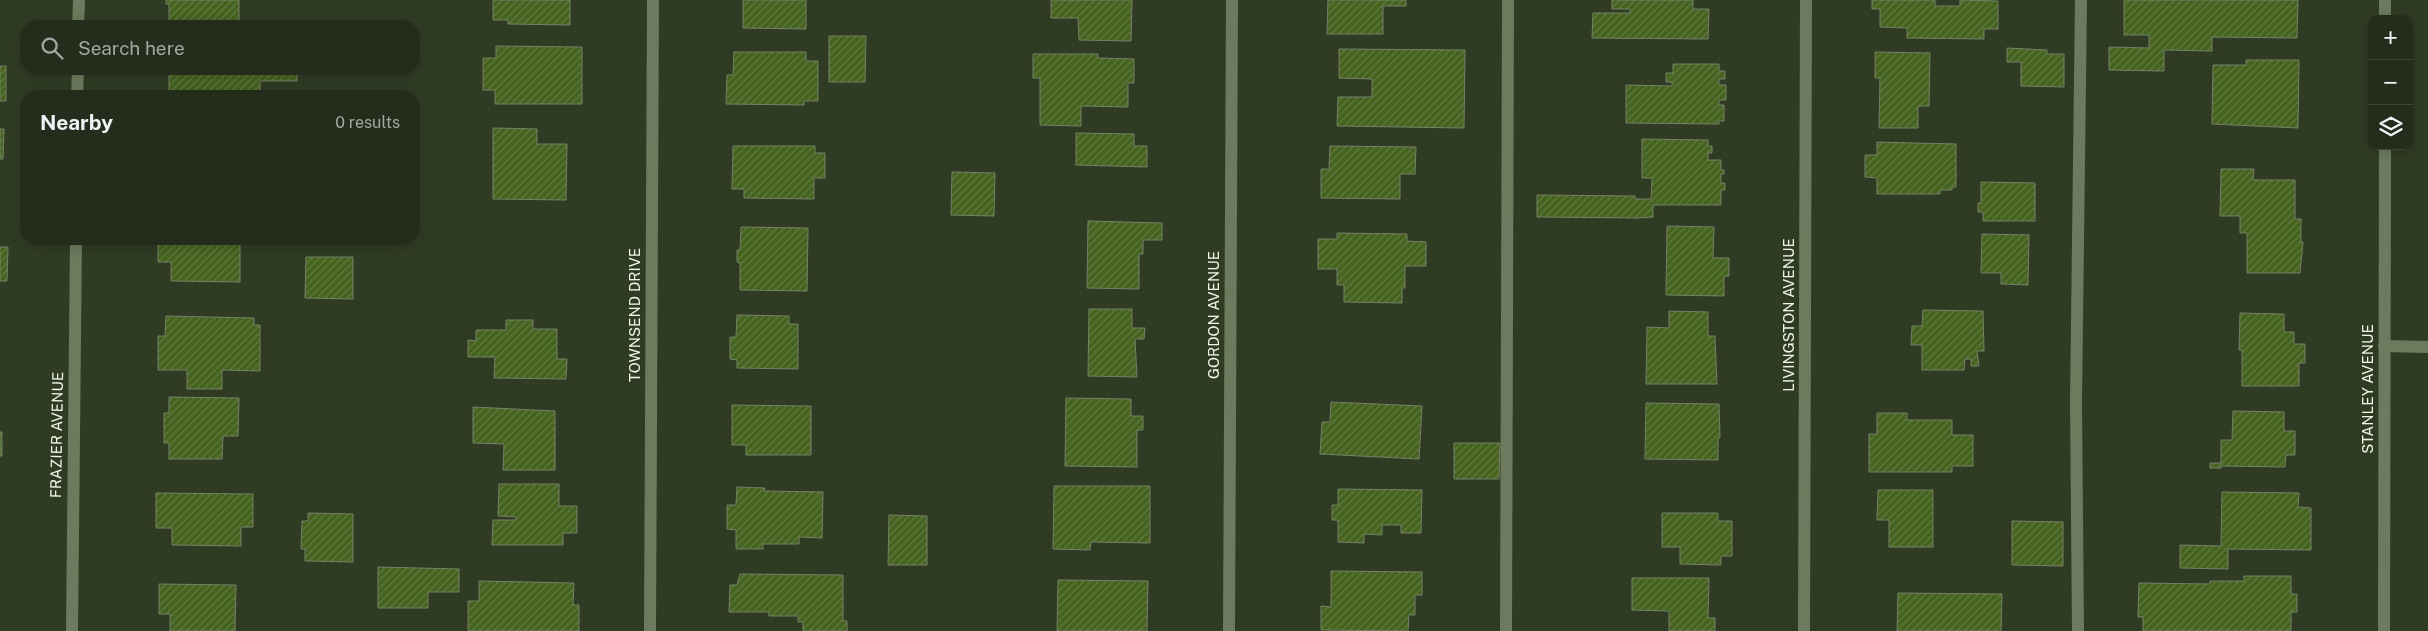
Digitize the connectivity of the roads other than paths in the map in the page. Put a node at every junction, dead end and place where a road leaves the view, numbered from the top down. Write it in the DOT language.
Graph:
graph roads {
  1 [pos="78,0"];
  2 [pos="653,0"];
  3 [pos="1232,0"];
  4 [pos="1508,0"];
  5 [pos="1806,0"];
  6 [pos="2082,0"];
  7 [pos="2385,0"];
  8 [pos="2385,15"];
  9 [pos="78,20"];
  10 [pos="78,75"];
  11 [pos="78,90"];
  12 [pos="2385,150"];
  13 [pos="76,245"];
  14 [pos="2384,346"];
  15 [pos="2428,347"];
  16 [pos="72,631"];
  17 [pos="650,631"];
  18 [pos="1229,631"];
  19 [pos="1506,631"];
  20 [pos="1804,631"];
  21 [pos="2078,631"];
  22 [pos="2384,631"];
  1 -- 9 [label="street"];
  2 -- 17 [label="street, TOWNSEND DRIVE"];
  3 -- 18 [label="street, GORDON AVENUE"];
  4 -- 19 [label="street"];
  5 -- 20 [label="street, LIVINGSTON AVENUE"];
  6 -- 21 [label="street"];
  7 -- 8 [label="street"];
  10 -- 11 [label="street"];
  12 -- 14 [label="street, STANLEY AVENUE"];
  13 -- 16 [label="street, FRAZIER AVENUE"];
  14 -- 15 [label="street"];
  14 -- 22 [label="street, STANLEY AVENUE"];
}
